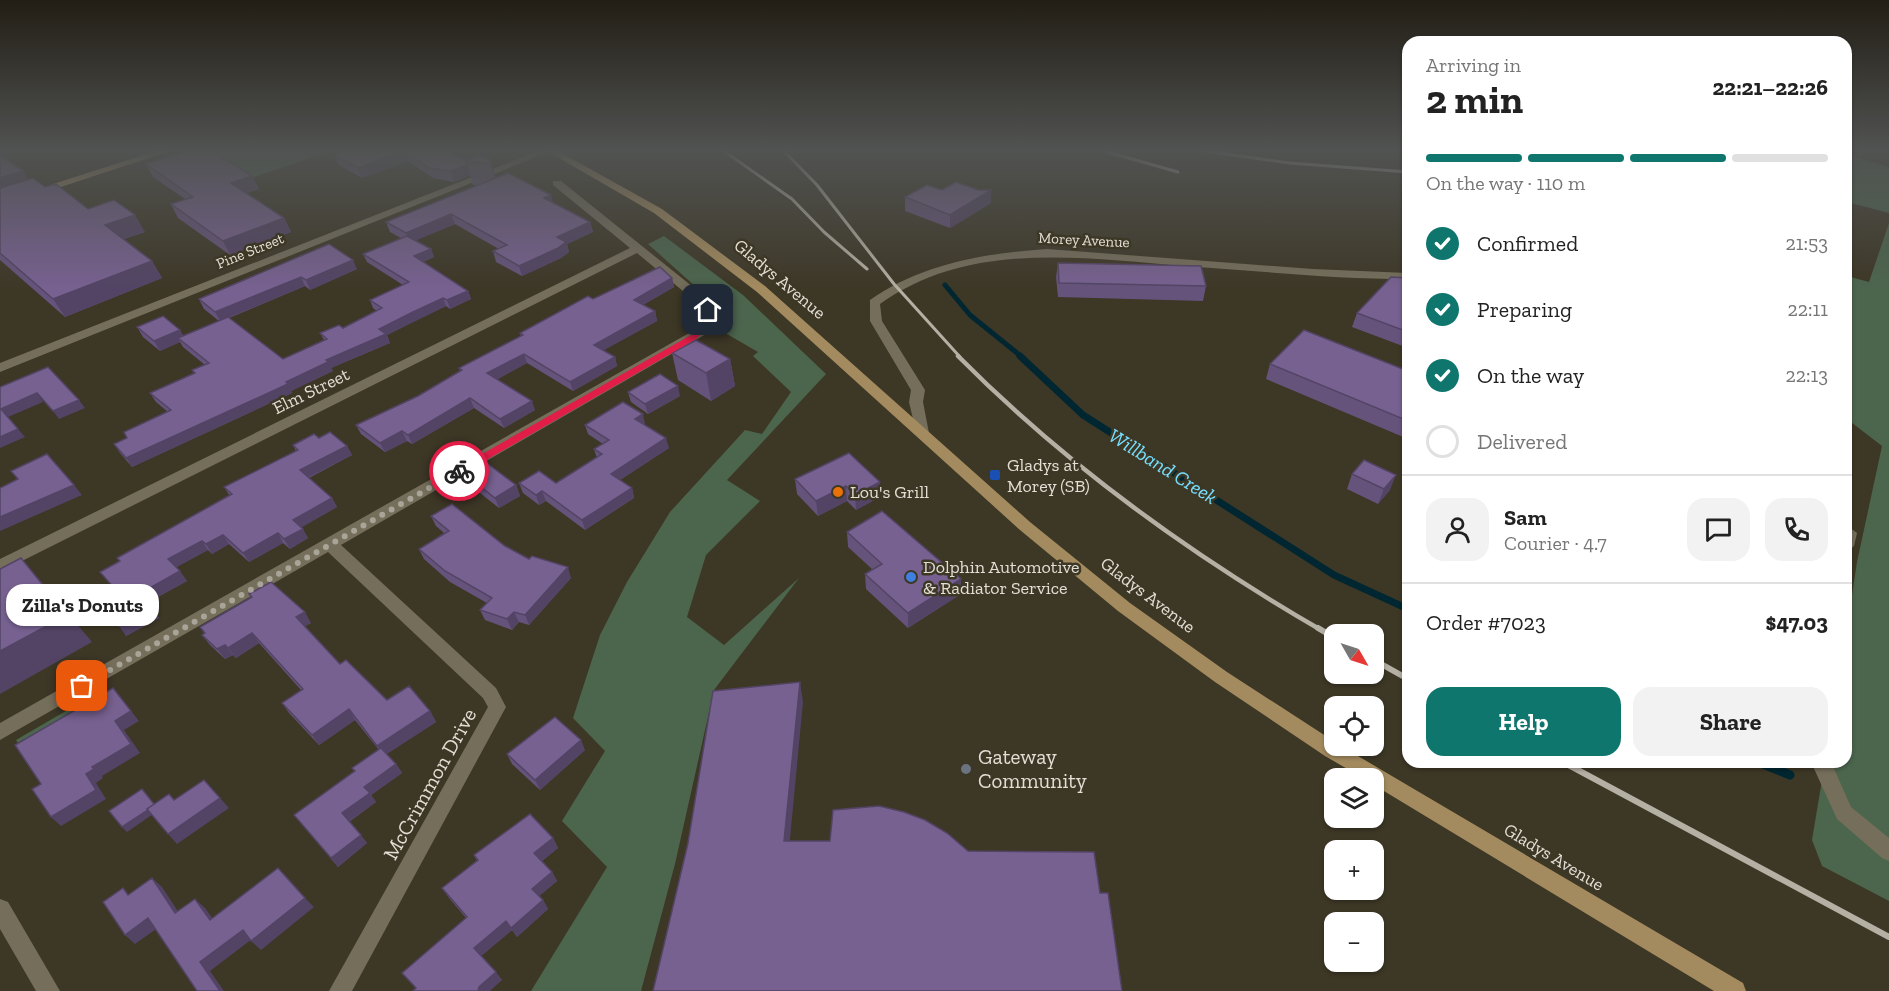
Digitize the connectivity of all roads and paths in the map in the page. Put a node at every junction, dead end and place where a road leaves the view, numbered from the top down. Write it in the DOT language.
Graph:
graph roads {
  1 [pos="21,197"];
  2 [pos="430,197"];
  3 [pos="575,197"];
  4 [pos="635,197"];
  5 [pos="0,204"];
  6 [pos="638,248"];
  7 [pos="1402,276"];
  8 [pos="0,368"];
  9 [pos="922,433"];
  10 [pos="331,545"];
  11 [pos="0,566"];
  12 [pos="0,732"];
  13 [pos="1824,768"];
  14 [pos="1889,851"];
  15 [pos="0,909"];
  16 [pos="49,991"];
  17 [pos="340,991"];
  18 [pos="1735,991"];
  1 -- 5 [label="main road"];
  2 -- 8 [label="street, Pine Street"];
  3 -- 6 [label="street"];
  4 -- 9 [label="main road, Gladys Avenue"];
  6 -- 10 [label="street"];
  6 -- 11 [label="street, Elm Street"];
  7 -- 9 [label="street, Morey Avenue"];
  9 -- 18 [label="main road, Gladys Avenue"];
  10 -- 12 [label="street"];
  10 -- 17 [label="street, McCrimmon Drive"];
  13 -- 14 [label="street"];
  15 -- 16 [label="street"];
}
